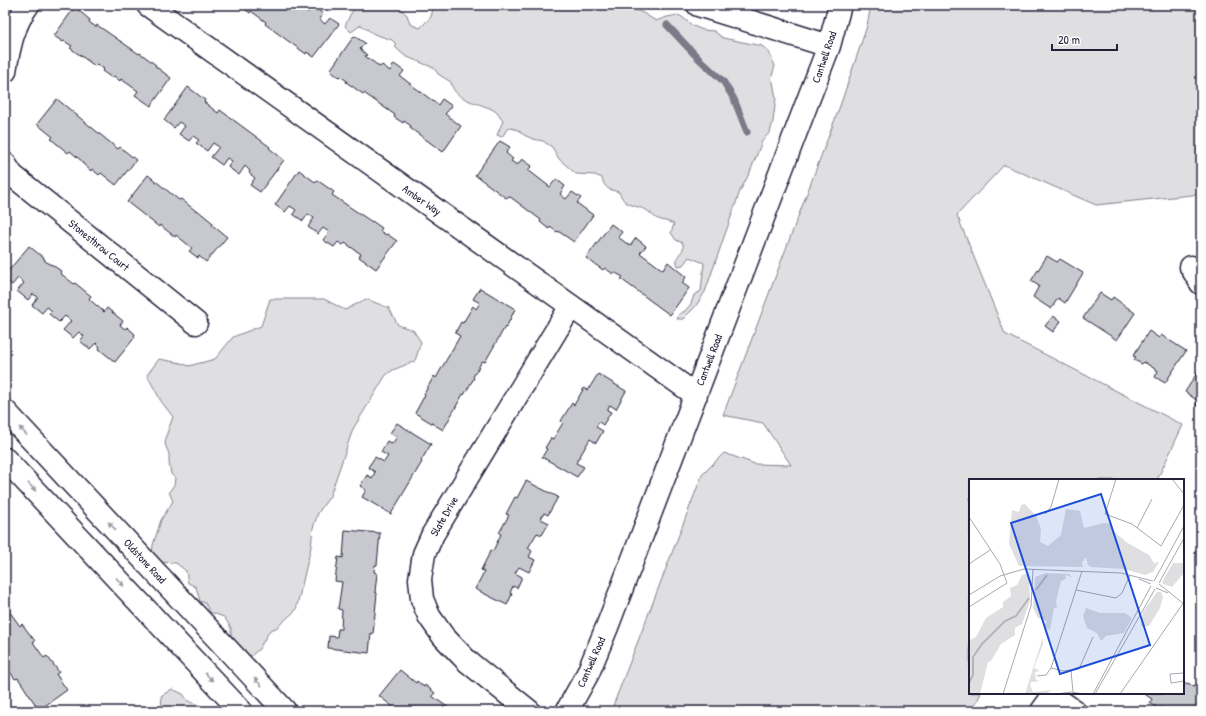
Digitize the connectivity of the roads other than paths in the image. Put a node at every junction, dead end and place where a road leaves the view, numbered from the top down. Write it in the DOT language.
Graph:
graph roads {
  1 [pos="28,5"];
  2 [pos="148,5"];
  3 [pos="698,5"];
  4 [pos="840,5"];
  5 [pos="829,46"];
  6 [pos="5,71"];
  7 [pos="5,164"];
  8 [pos="571,306"];
  9 [pos="196,323"];
  10 [pos="696,395"];
  11 [pos="5,411"];
  12 [pos="5,458"];
  13 [pos="1048,703"];
  14 [pos="241,711"];
  15 [pos="285,711"];
  16 [pos="529,711"];
  17 [pos="567,711"];
  18 [pos="1074,711"];
  1 -- 6 [label="street"];
  2 -- 8 [label="street, Amber Way"];
  3 -- 5 [label="street"];
  4 -- 5 [label="street, Cantwell Road"];
  5 -- 10 [label="street, Cantwell Road"];
  7 -- 9 [label="street, Stonesthrow Court"];
  8 -- 10 [label="street, Amber Way"];
  8 -- 16 [label="street, Slate Drive"];
  10 -- 17 [label="street, Cantwell Road"];
  15 -- 11 [label="street, Oldstone Road, one-way"];
  12 -- 14 [label="street, one-way"];
  13 -- 18 [label="street"];
}
